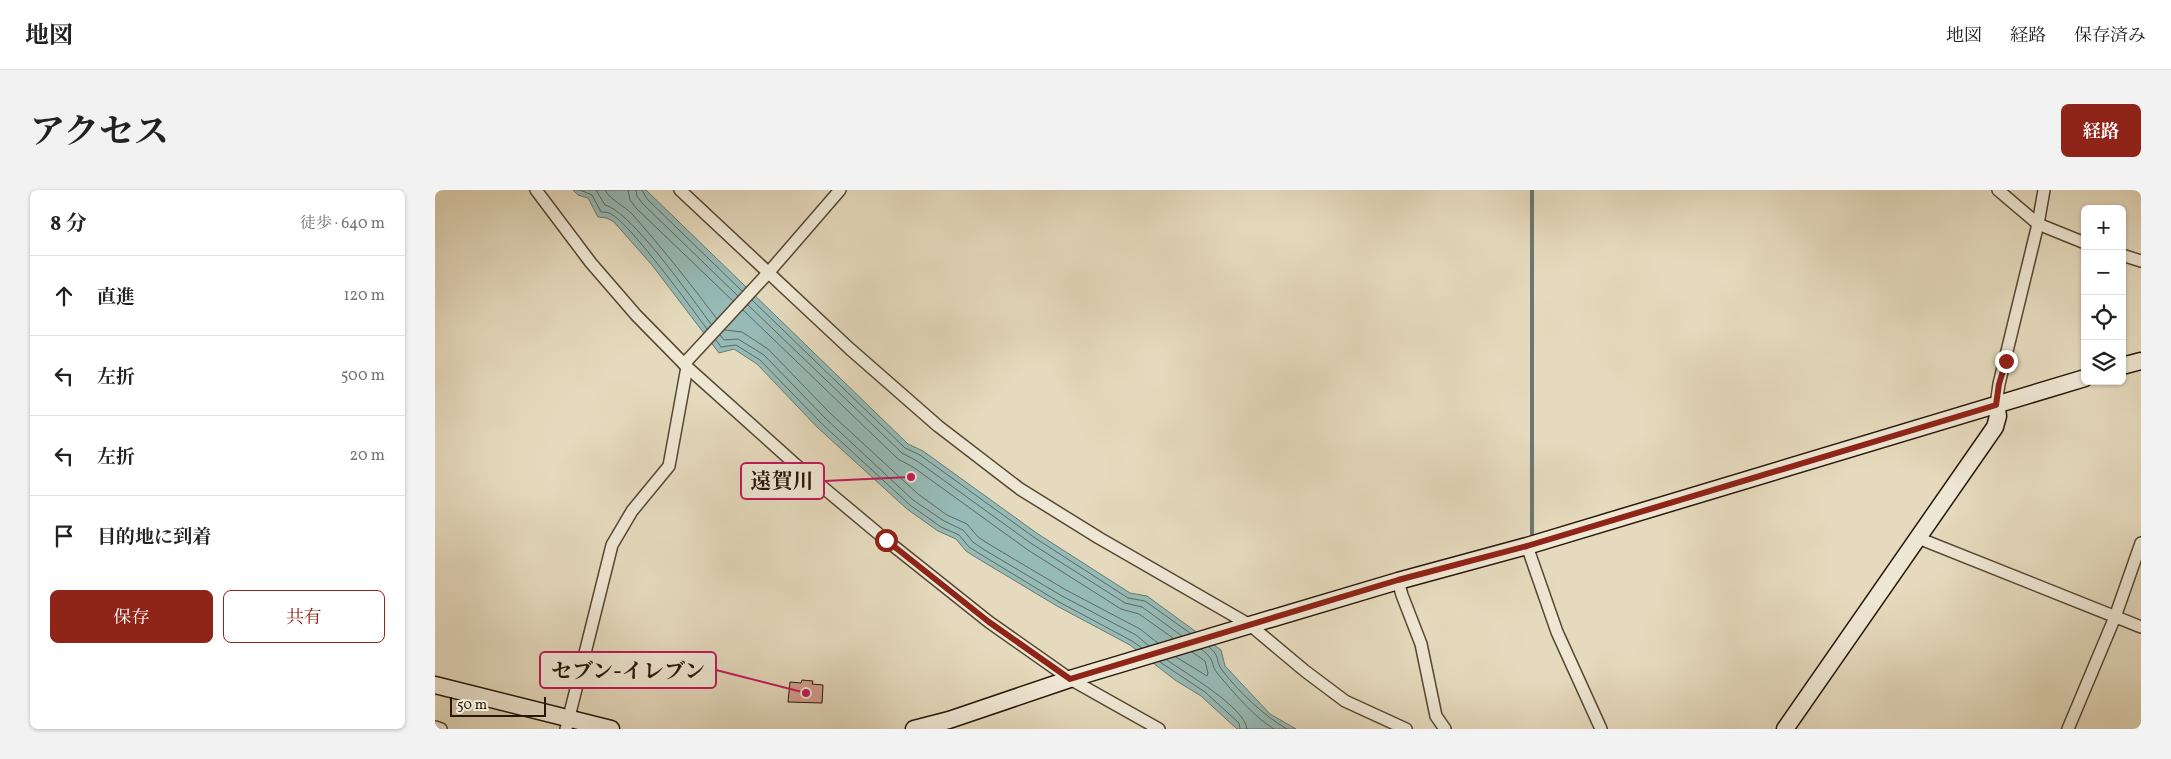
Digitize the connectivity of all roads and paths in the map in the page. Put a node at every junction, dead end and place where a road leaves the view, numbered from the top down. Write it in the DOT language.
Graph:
graph roads {
  1 [pos="536,190"];
  2 [pos="680,190"];
  3 [pos="840,190"];
  4 [pos="1998,190"];
  5 [pos="2044,190"];
  6 [pos="2038,224"];
  7 [pos="2081,241"];
  8 [pos="2126,256"];
  9 [pos="2141,261"];
  10 [pos="767,274"];
  11 [pos="2141,361"];
  12 [pos="686,364"];
  13 [pos="2126,365"];
  14 [pos="2081,379"];
  15 [pos="1996,405"];
  16 [pos="1918,538"];
  17 [pos="2141,543"];
  18 [pos="1527,546"];
  19 [pos="1398,580"];
  20 [pos="2115,617"];
  21 [pos="1244,627"];
  22 [pos="2141,627"];
  23 [pos="1078,677"];
  24 [pos="435,686"];
  25 [pos="568,724"];
  26 [pos="435,727"];
  27 [pos="441,729"];
  28 [pos="611,729"];
  29 [pos="914,729"];
  30 [pos="1159,729"];
  31 [pos="1406,729"];
  32 [pos="1445,729"];
  33 [pos="1601,729"];
  34 [pos="1785,729"];
  35 [pos="2068,729"];
  1 -- 12 [label="street"];
  2 -- 10 [label="street"];
  3 -- 10 [label="street"];
  4 -- 6 [label="street"];
  5 -- 6 [label="street"];
  6 -- 7 [label="street"];
  6 -- 15 [label="street"];
  8 -- 9 [label="street"];
  10 -- 12 [label="street"];
  10 -- 21 [label="street"];
  11 -- 13 [label="street"];
  12 -- 23 [label="street"];
  12 -- 25 [label="street"];
  14 -- 15 [label="street"];
  15 -- 16 [label="street"];
  15 -- 18 [label="street"];
  16 -- 20 [label="street"];
  16 -- 34 [label="street"];
  17 -- 20 [label="street"];
  18 -- 19 [label="street"];
  18 -- 33 [label="street"];
  19 -- 21 [label="street"];
  19 -- 32 [label="street"];
  20 -- 22 [label="street"];
  20 -- 35 [label="street"];
  21 -- 23 [label="street"];
  21 -- 31 [label="street"];
  23 -- 29 [label="street"];
  23 -- 30 [label="street"];
  24 -- 25 [label="street"];
  25 -- 28 [label="street"];
  26 -- 27 [label="street"];
}
